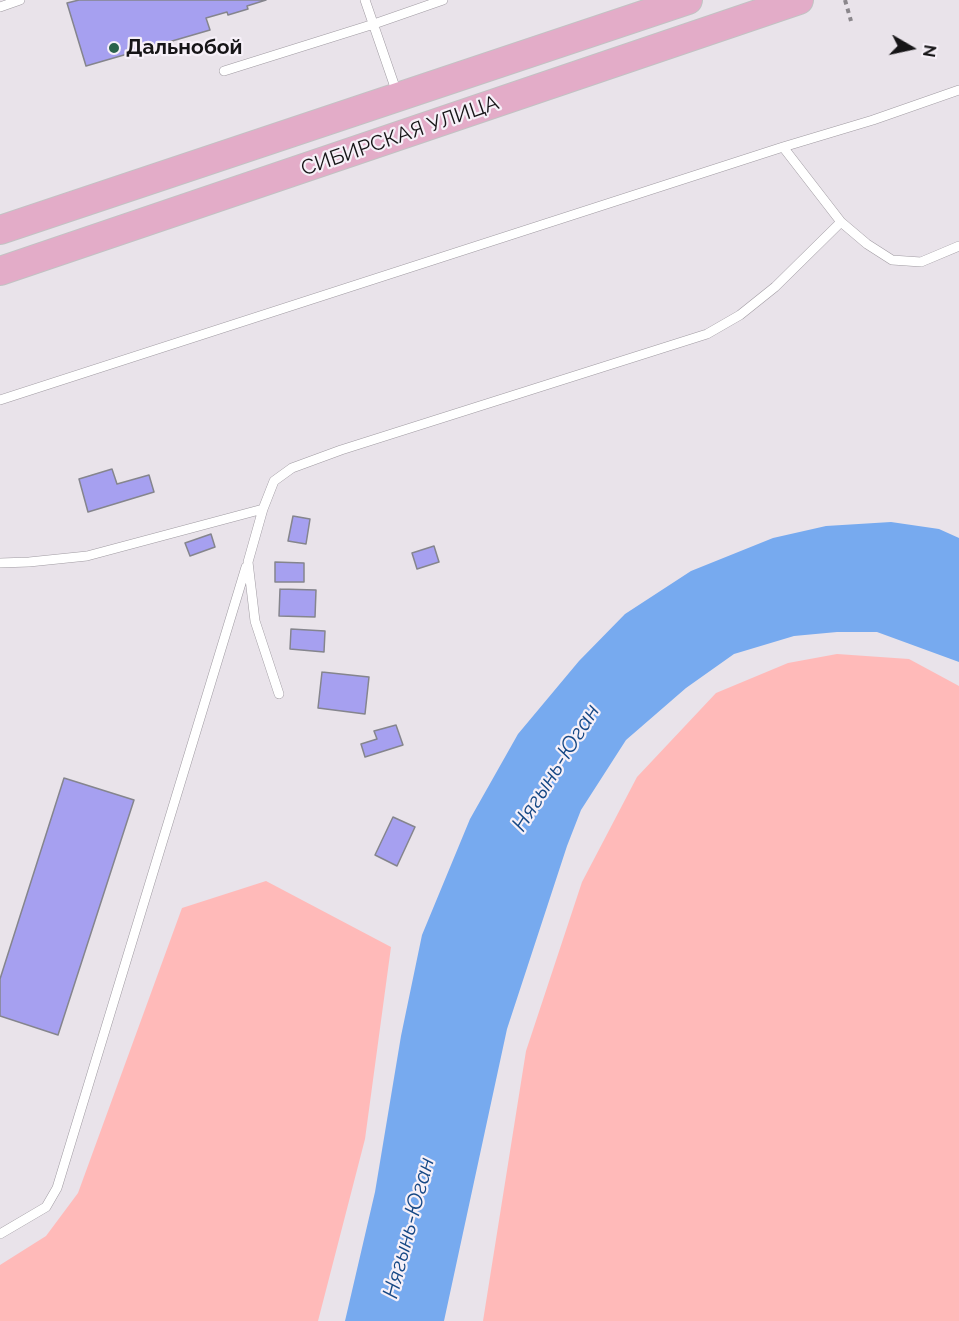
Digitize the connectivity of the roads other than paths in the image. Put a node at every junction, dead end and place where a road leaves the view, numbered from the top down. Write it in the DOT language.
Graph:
graph roads {
  1 [pos="20,0"];
  2 [pos="365,0"];
  3 [pos="443,0"];
  4 [pos="688,0"];
  5 [pos="800,0"];
  6 [pos="0,7"];
  7 [pos="374,24"];
  8 [pos="224,71"];
  9 [pos="959,90"];
  10 [pos="398,98"];
  11 [pos="783,147"];
  12 [pos="842,222"];
  13 [pos="0,230"];
  14 [pos="959,246"];
  15 [pos="0,271"];
  16 [pos="0,400"];
  17 [pos="263,508"];
  18 [pos="248,562"];
  19 [pos="0,563"];
  20 [pos="279,694"];
  21 [pos="0,1234"];
  1 -- 6 [label="lane"];
  2 -- 7 [label="lane"];
  3 -- 7 [label="lane"];
  4 -- 10 [label="main road, СИБИРСКАЯ УЛИЦА"];
  5 -- 15 [label="main road, СИБИРСКАЯ УЛИЦА"];
  7 -- 8 [label="lane"];
  7 -- 10 [label="lane"];
  9 -- 11 [label="lane"];
  10 -- 13 [label="main road, СИБИРСКАЯ УЛИЦА"];
  11 -- 12 [label="lane"];
  11 -- 16 [label="lane"];
  12 -- 14 [label="lane"];
  12 -- 17 [label="lane"];
  17 -- 18 [label="lane"];
  17 -- 19 [label="lane"];
  18 -- 20 [label="lane"];
  18 -- 21 [label="lane"];
}
